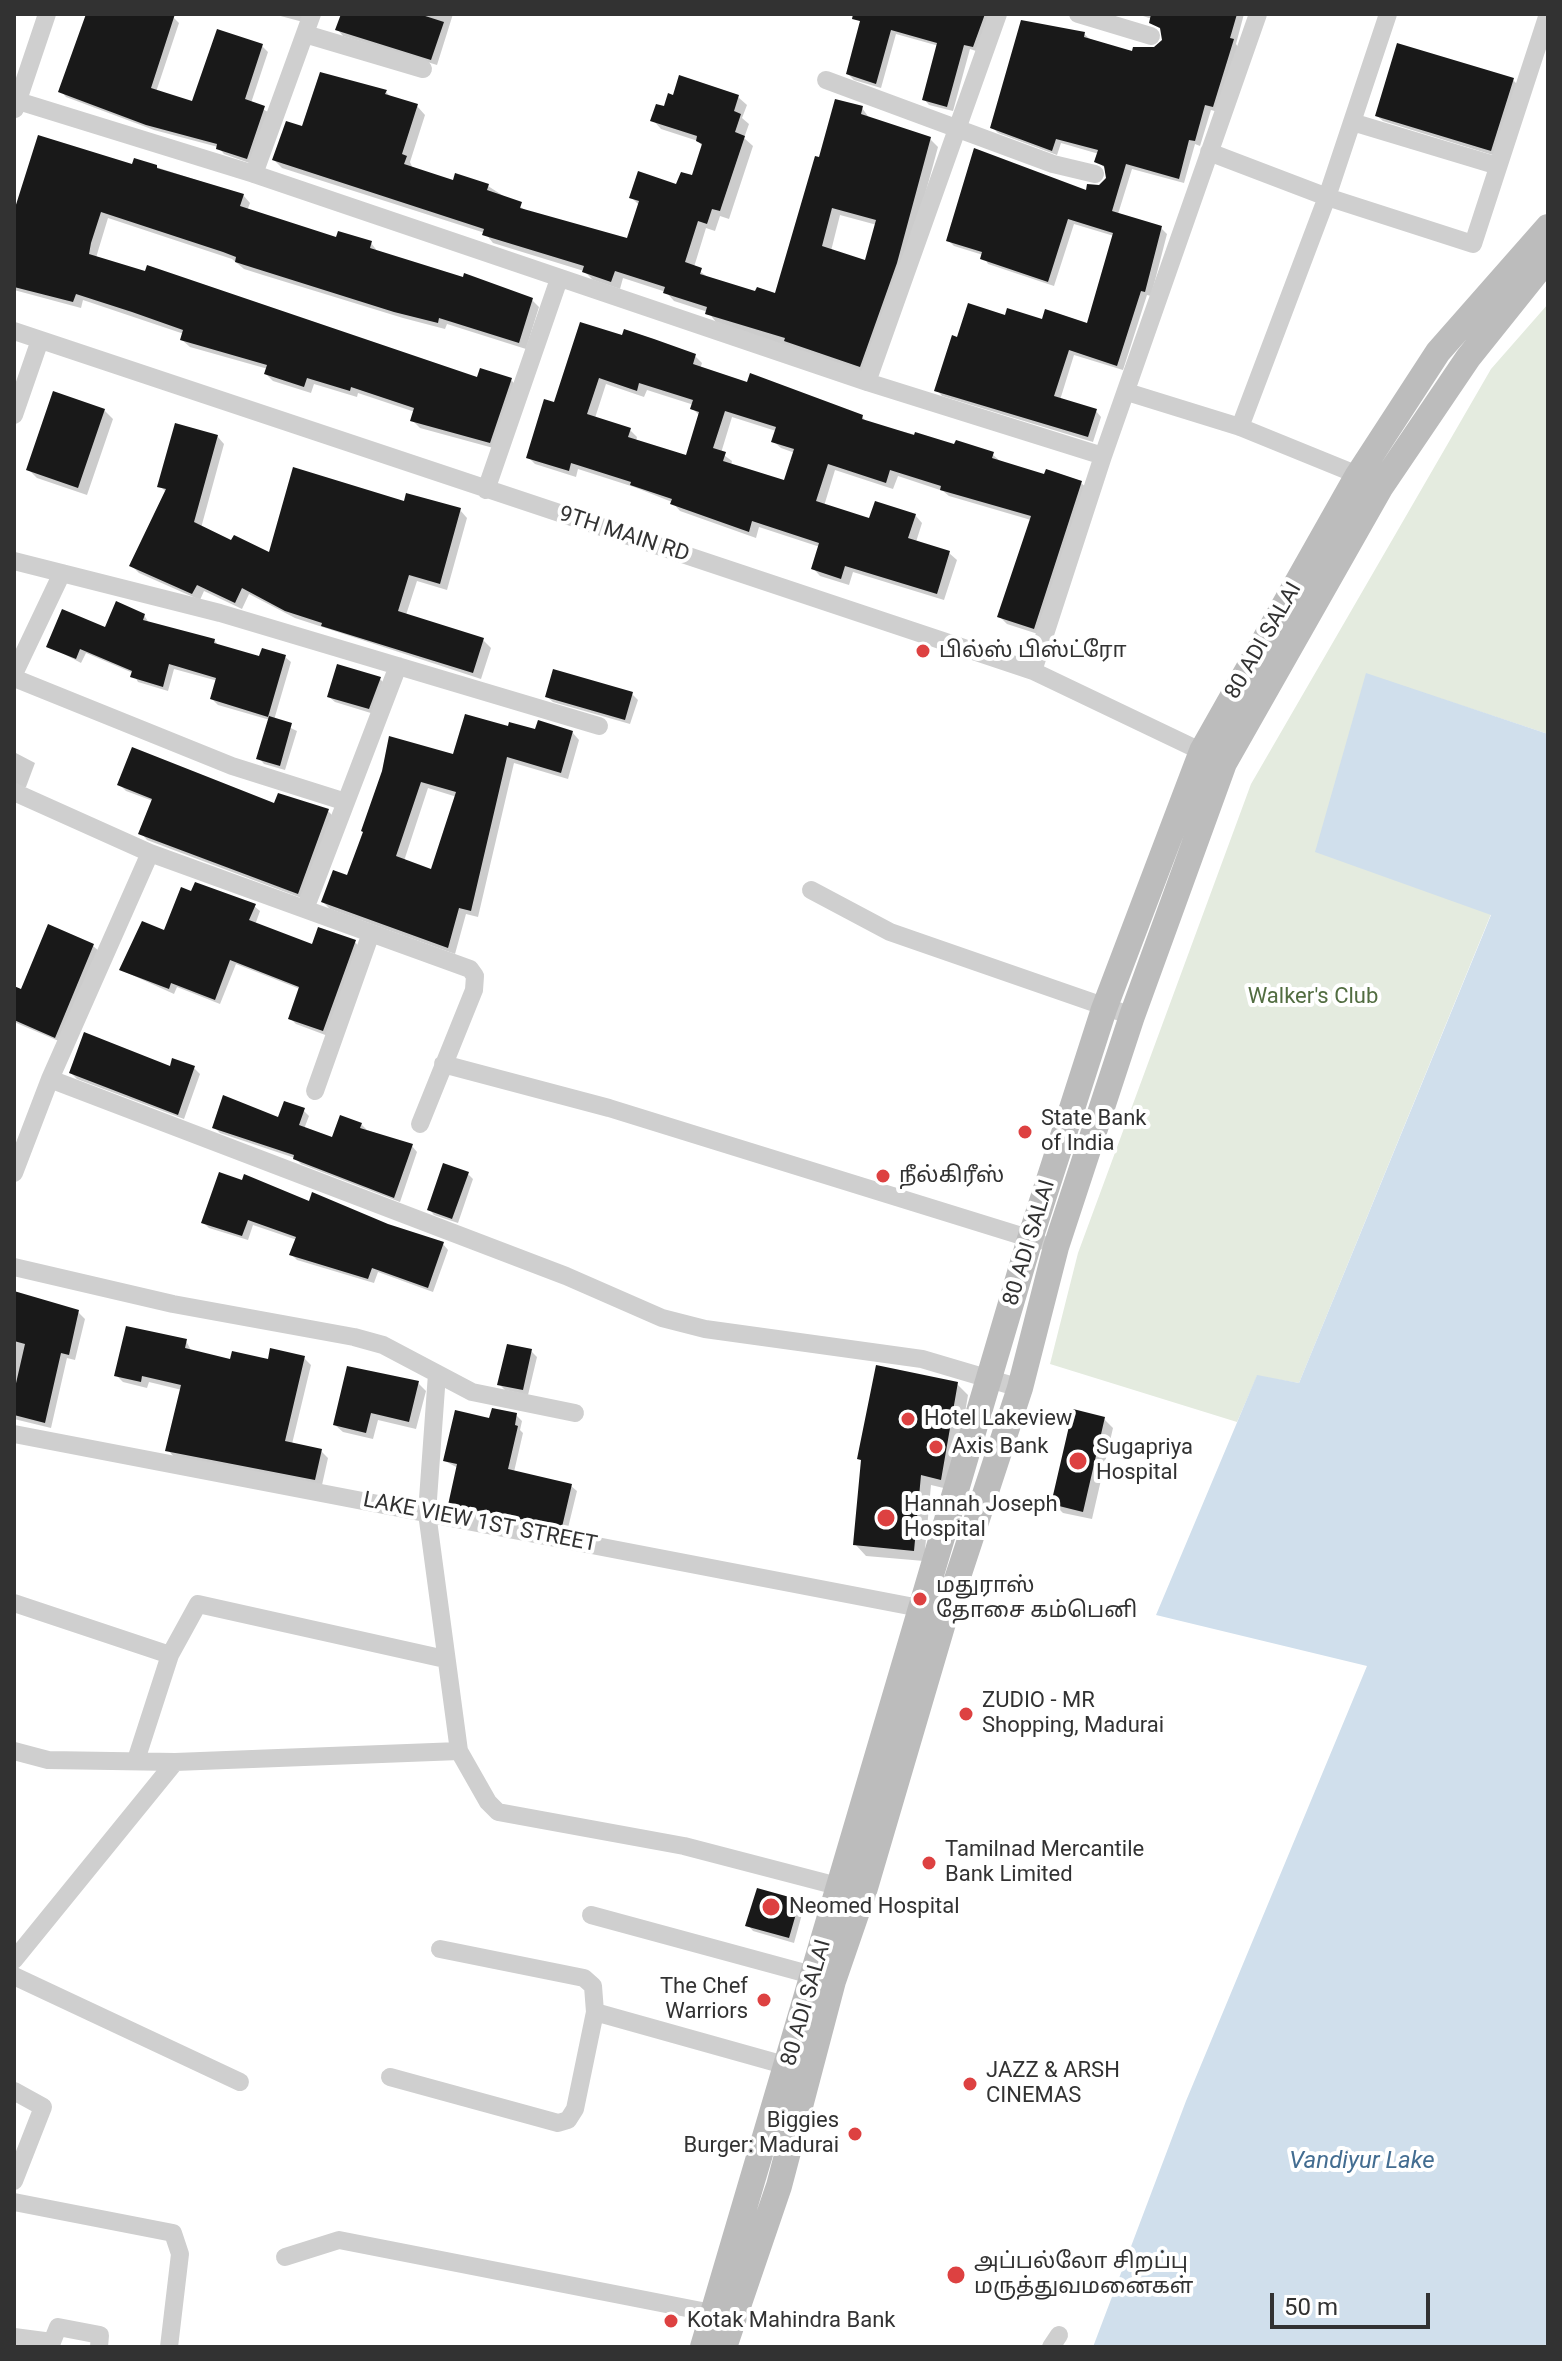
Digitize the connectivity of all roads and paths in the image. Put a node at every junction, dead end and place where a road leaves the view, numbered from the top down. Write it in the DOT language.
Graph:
graph roads {
  1 [pos="47,14"];
  2 [pos="312,14"];
  3 [pos="998,14"];
  4 [pos="1078,14"];
  5 [pos="1258,14"];
  6 [pos="1388,14"];
  7 [pos="1548,14"];
  8 [pos="305,34"];
  9 [pos="1151,36"];
  10 [pos="21,67"];
  11 [pos="423,69"];
  12 [pos="826,80"];
  13 [pos="16,106"];
  14 [pos="1352,122"];
  15 [pos="957,130"];
  16 [pos="1209,152"];
  17 [pos="1498,166"];
  18 [pos="254,174"];
  19 [pos="1095,174"];
  20 [pos="1327,197"];
  21 [pos="1548,227"];
  22 [pos="1548,258"];
  23 [pos="559,279"];
  24 [pos="14,331"];
  25 [pos="40,340"];
  26 [pos="867,382"];
  27 [pos="1127,392"];
  28 [pos="14,415"];
  29 [pos="1240,427"];
  30 [pos="1103,456"];
  31 [pos="1358,475"];
  32 [pos="486,490"];
  33 [pos="14,561"];
  34 [pos="62,573"];
  35 [pos="398,666"];
  36 [pos="1033,671"];
  37 [pos="14,676"];
  38 [pos="599,726"];
  39 [pos="1213,757"];
  40 [pos="14,792"];
  41 [pos="346,802"];
  42 [pos="150,853"];
  43 [pos="811,890"];
  44 [pos="305,909"];
  45 [pos="371,933"];
  46 [pos="1104,1009"];
  47 [pos="1132,1016"];
  48 [pos="443,1064"];
  49 [pos="50,1079"];
  50 [pos="315,1091"];
  51 [pos="420,1124"];
  52 [pos="14,1173"];
  53 [pos="1030,1239"];
  54 [pos="1056,1247"];
  55 [pos="14,1267"];
  56 [pos="437,1374"];
  57 [pos="991,1377"];
  58 [pos="1020,1388"];
  59 [pos="575,1413"];
  60 [pos="14,1434"];
  61 [pos="427,1513"];
  62 [pos="14,1603"];
  63 [pos="934,1612"];
  64 [pos="170,1655"];
  65 [pos="445,1659"];
  66 [pos="14,1751"];
  67 [pos="459,1751"];
  68 [pos="136,1760"];
  69 [pos="175,1762"];
  70 [pos="852,1889"];
  71 [pos="591,1915"];
  72 [pos="440,1949"];
  73 [pos="14,1960"];
  74 [pos="14,1976"];
  75 [pos="824,1978"];
  76 [pos="595,2012"];
  77 [pos="799,2070"];
  78 [pos="390,2077"];
  79 [pos="240,2082"];
  80 [pos="14,2091"];
  81 [pos="14,2181"];
  82 [pos="14,2202"];
  83 [pos="285,2257"];
  84 [pos="722,2328"];
  85 [pos="14,2337"];
  86 [pos="99,2347"];
  87 [pos="169,2347"];
  88 [pos="703,2347"];
  1 -- 10 [label="street"];
  2 -- 8 [label="street"];
  3 -- 15 [label="street"];
  4 -- 9 [label="street"];
  5 -- 16 [label="street"];
  6 -- 14 [label="street"];
  7 -- 17 [label="street"];
  8 -- 11 [label="street"];
  8 -- 18 [label="street"];
  10 -- 13 [label="street"];
  12 -- 15 [label="street"];
  13 -- 18 [label="street"];
  14 -- 17 [label="street"];
  14 -- 20 [label="street"];
  15 -- 19 [label="street"];
  15 -- 26 [label="street"];
  16 -- 20 [label="street"];
  16 -- 27 [label="street"];
  17 -- 20 [label="street"];
  18 -- 23 [label="street"];
  20 -- 29 [label="street"];
  21 -- 31 [label="main road, 80 ADI SALAI"];
  22 -- 39 [label="main road, 80 ADI SALAI"];
  23 -- 26 [label="street"];
  23 -- 32 [label="street"];
  24 -- 25 [label="street, 9TH MAIN RD"];
  25 -- 28 [label="street"];
  25 -- 32 [label="street, 9TH MAIN RD"];
  26 -- 30 [label="street"];
  27 -- 29 [label="street"];
  27 -- 30 [label="street"];
  29 -- 31 [label="street"];
  30 -- 36 [label="street"];
  31 -- 39 [label="main road, 80 ADI SALAI"];
  32 -- 36 [label="street, 9TH MAIN RD"];
  33 -- 34 [label="street"];
  34 -- 35 [label="street"];
  34 -- 37 [label="street"];
  35 -- 38 [label="street"];
  35 -- 41 [label="street"];
  36 -- 39 [label="street, 9TH MAIN RD"];
  37 -- 41 [label="street"];
  39 -- 46 [label="main road, 80 ADI SALAI"];
  39 -- 47 [label="main road, 80 ADI SALAI"];
  40 -- 42 [label="street"];
  41 -- 44 [label="street"];
  42 -- 44 [label="street"];
  42 -- 49 [label="street"];
  43 -- 46 [label="street"];
  44 -- 45 [label="street"];
  45 -- 48 [label="street"];
  45 -- 50 [label="street"];
  46 -- 47 [label="street"];
  46 -- 53 [label="main road, 80 ADI SALAI"];
  47 -- 54 [label="main road, 80 ADI SALAI"];
  48 -- 51 [label="street"];
  48 -- 53 [label="street"];
  49 -- 52 [label="street"];
  49 -- 57 [label="street"];
  53 -- 54 [label="street"];
  53 -- 57 [label="main road, 80 ADI SALAI"];
  54 -- 58 [label="main road, 80 ADI SALAI"];
  55 -- 56 [label="street"];
  56 -- 59 [label="street"];
  56 -- 61 [label="street"];
  57 -- 58 [label="street"];
  57 -- 63 [label="main road, 80 ADI SALAI"];
  58 -- 63 [label="main road, 80 ADI SALAI"];
  60 -- 61 [label="street, LAKE VIEW 1ST STREET"];
  61 -- 63 [label="street, LAKE VIEW 1ST STREET"];
  61 -- 65 [label="street"];
  62 -- 64 [label="street"];
  63 -- 70 [label="main road, 80 ADI SALAI"];
  64 -- 65 [label="street"];
  64 -- 68 [label="street"];
  65 -- 67 [label="street"];
  66 -- 68 [label="street"];
  67 -- 69 [label="street"];
  67 -- 70 [label="street"];
  68 -- 69 [label="street"];
  69 -- 73 [label="street"];
  70 -- 75 [label="main road, 80 ADI SALAI"];
  71 -- 75 [label="street"];
  72 -- 76 [label="street"];
  74 -- 79 [label="street"];
  75 -- 77 [label="main road, 80 ADI SALAI"];
  76 -- 77 [label="street"];
  76 -- 78 [label="street"];
  77 -- 84 [label="main road, 80 ADI SALAI"];
  80 -- 81 [label="street"];
  82 -- 87 [label="street"];
  83 -- 84 [label="street"];
  84 -- 88 [label="main road, 80 ADI SALAI"];
  85 -- 86 [label="street"];
}
